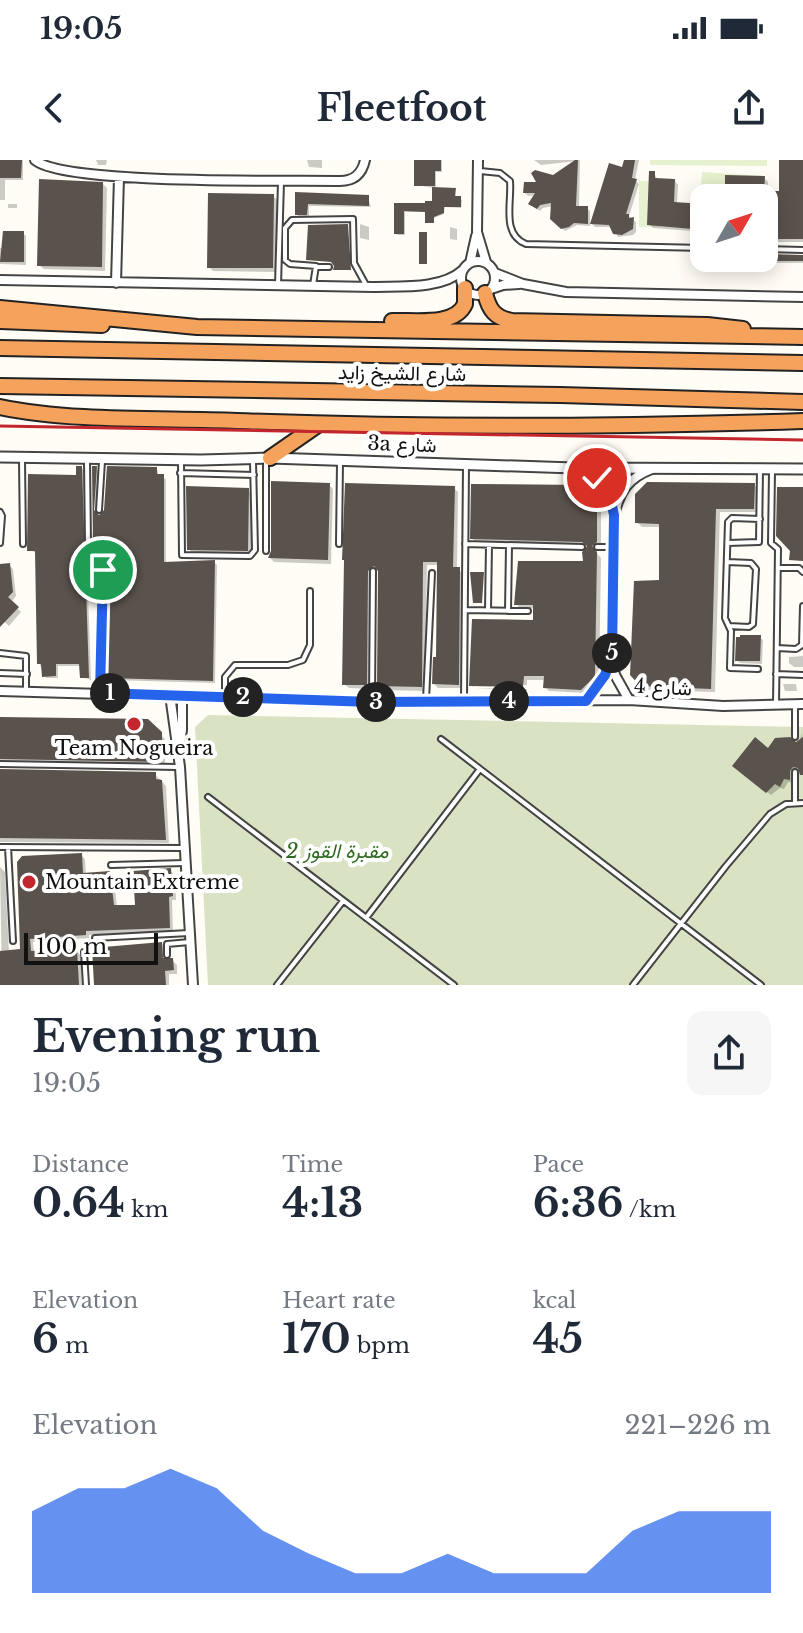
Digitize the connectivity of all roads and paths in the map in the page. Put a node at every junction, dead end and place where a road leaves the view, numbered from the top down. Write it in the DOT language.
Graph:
graph roads {
  1 [pos="35,160"];
  2 [pos="478,160"];
  3 [pos="365,161"];
  4 [pos="478,171"];
  5 [pos="119,177"];
  6 [pos="281,180"];
  7 [pos="477,232"];
  8 [pos="690,248"];
  9 [pos="778,249"];
  10 [pos="803,250"];
  11 [pos="486,262"];
  12 [pos="470,263"];
  13 [pos="317,267"];
  14 [pos="329,267"];
  15 [pos="463,270"];
  16 [pos="495,273"];
  17 [pos="0,280"];
  18 [pos="116,283"];
  19 [pos="431,283"];
  20 [pos="523,284"];
  21 [pos="278,286"];
  22 [pos="312,286"];
  23 [pos="368,287"];
  24 [pos="464,287"];
  25 [pos="488,291"];
  26 [pos="803,297"];
  27 [pos="0,308"];
  28 [pos="0,321"];
  29 [pos="146,323"];
  30 [pos="321,327"];
  31 [pos="775,336"];
  32 [pos="803,337"];
  33 [pos="0,348"];
  34 [pos="803,363"];
  35 [pos="0,386"];
  36 [pos="803,402"];
  37 [pos="0,407"];
  38 [pos="803,421"];
  39 [pos="319,424"];
  40 [pos="0,457"];
  41 [pos="22,457"];
  42 [pos="87,458"];
  43 [pos="253,458"];
  44 [pos="268,458"];
  45 [pos="103,459"];
  46 [pos="181,460"];
  47 [pos="340,460"];
  48 [pos="466,464"];
  49 [pos="656,467"];
  50 [pos="574,468"];
  51 [pos="760,468"];
  52 [pos="772,469"];
  53 [pos="803,469"];
  54 [pos="180,473"];
  55 [pos="254,475"];
  56 [pos="99,510"];
  57 [pos="0,512"];
  58 [pos="614,515"];
  59 [pos="760,519"];
  60 [pos="0,543"];
  61 [pos="728,543"];
  62 [pos="11,544"];
  63 [pos="23,544"];
  64 [pos="339,544"];
  65 [pos="465,544"];
  66 [pos="88,545"];
  67 [pos="489,545"];
  68 [pos="509,546"];
  69 [pos="582,547"];
  70 [pos="597,547"];
  71 [pos="614,547"];
  72 [pos="266,551"];
  73 [pos="727,562"];
  74 [pos="778,568"];
  75 [pos="103,570"];
  76 [pos="373,571"];
  77 [pos="803,572"];
  78 [pos="432,573"];
  79 [pos="310,591"];
  80 [pos="803,606"];
  81 [pos="465,610"];
  82 [pos="488,610"];
  83 [pos="508,611"];
  84 [pos="528,611"];
  85 [pos="729,626"];
  86 [pos="777,648"];
  87 [pos="0,653"];
  88 [pos="612,656"];
  89 [pos="758,669"];
  90 [pos="0,673"];
  91 [pos="27,674"];
  92 [pos="776,674"];
  93 [pos="803,675"];
  94 [pos="0,691"];
  95 [pos="26,692"];
  96 [pos="100,693"];
  97 [pos="170,695"];
  98 [pos="182,695"];
  99 [pos="225,696"];
  100 [pos="426,700"];
  101 [pos="464,700"];
  102 [pos="629,700"];
  103 [pos="586,701"];
  104 [pos="372,702"];
  105 [pos="776,705"];
  106 [pos="800,705"];
  107 [pos="795,737"];
  108 [pos="441,739"];
  109 [pos="178,749"];
  110 [pos="0,764"];
  111 [pos="180,767"];
  112 [pos="480,769"];
  113 [pos="795,772"];
  114 [pos="208,797"];
  115 [pos="796,802"];
  116 [pos="803,803"];
  117 [pos="0,847"];
  118 [pos="8,847"];
  119 [pos="184,848"];
  120 [pos="185,863"];
  121 [pos="111,865"];
  122 [pos="343,901"];
  123 [pos="366,918"];
  124 [pos="680,923"];
  125 [pos="189,937"];
  126 [pos="95,938"];
  127 [pos="13,941"];
  128 [pos="84,952"];
  129 [pos="167,955"];
  130 [pos="86,985"];
  131 [pos="193,985"];
  132 [pos="277,985"];
  133 [pos="454,985"];
  134 [pos="633,985"];
  135 [pos="761,985"];
  1 -- 5 [label="street"];
  2 -- 4 [label="street"];
  3 -- 6 [label="street"];
  4 -- 7 [label="street"];
  4 -- 8 [label="lane"];
  5 -- 6 [label="street"];
  5 -- 18 [label="street"];
  6 -- 21 [label="lane"];
  7 -- 11 [label="street"];
  7 -- 12 [label="street"];
  9 -- 10 [label="lane"];
  11 -- 12 [label="street"];
  11 -- 16 [label="street"];
  12 -- 15 [label="street"];
  13 -- 14 [label="lane"];
  13 -- 22 [label="lane"];
  13 -- 23 [label="lane"];
  15 -- 19 [label="street"];
  15 -- 24 [label="street"];
  16 -- 20 [label="street"];
  16 -- 25 [label="street"];
  17 -- 18 [label="street"];
  18 -- 21 [label="street"];
  19 -- 23 [label="street"];
  19 -- 24 [label="street"];
  20 -- 25 [label="street"];
  20 -- 26 [label="street"];
  21 -- 22 [label="street"];
  22 -- 23 [label="street"];
  24 -- 25 [label="street"];
  24 -- 30 [label="highway"];
  25 -- 31 [label="highway"];
  27 -- 29 [label="highway"];
  28 -- 29 [label="highway"];
  29 -- 30 [label="highway"];
  30 -- 31 [label="highway"];
  31 -- 32 [label="highway"];
  33 -- 34 [label="highway, شارع الشيخ زايد"];
  35 -- 36 [label="highway, شارع الشيخ زايد"];
  37 -- 39 [label="highway"];
  38 -- 39 [label="highway"];
  39 -- 44 [label="highway"];
  40 -- 41 [label="street, 3a شارع"];
  41 -- 42 [label="street, 3a شارع"];
  41 -- 63 [label="lane"];
  42 -- 45 [label="street, 3a شارع"];
  42 -- 66 [label="lane"];
  43 -- 44 [label="street, 3a شارع"];
  43 -- 46 [label="street, 3a شارع"];
  43 -- 55 [label="lane"];
  44 -- 47 [label="street, 3a شارع"];
  44 -- 72 [label="lane"];
  45 -- 46 [label="street, 3a شارع"];
  45 -- 56 [label="lane"];
  46 -- 54 [label="lane"];
  47 -- 48 [label="street, 3a شارع"];
  47 -- 64 [label="lane"];
  48 -- 50 [label="street, 3a شارع"];
  48 -- 65 [label="lane"];
  49 -- 50 [label="street, 3a شارع"];
  49 -- 51 [label="street, 3a شارع"];
  49 -- 58 [label="street"];
  50 -- 58 [label="street"];
  51 -- 52 [label="street, 3a شارع"];
  51 -- 59 [label="lane"];
  52 -- 53 [label="street, 3a شارع"];
  52 -- 74 [label="lane"];
  54 -- 55 [label="lane"];
  54 -- 55 [label="lane"];
  57 -- 60 [label="lane"];
  58 -- 71 [label="street"];
  59 -- 61 [label="lane"];
  59 -- 61 [label="lane"];
  60 -- 62 [label="lane"];
  61 -- 73 [label="lane"];
  65 -- 67 [label="lane"];
  65 -- 81 [label="lane"];
  67 -- 68 [label="lane"];
  67 -- 82 [label="lane"];
  68 -- 69 [label="lane"];
  68 -- 83 [label="lane"];
  70 -- 71 [label="lane"];
  71 -- 88 [label="street"];
  73 -- 85 [label="lane"];
  73 -- 85 [label="lane"];
  74 -- 77 [label="lane"];
  74 -- 86 [label="lane"];
  75 -- 96 [label="lane"];
  76 -- 104 [label="lane"];
  78 -- 100 [label="lane"];
  79 -- 99 [label="lane"];
  80 -- 86 [label="lane"];
  81 -- 82 [label="lane"];
  81 -- 101 [label="lane"];
  82 -- 83 [label="lane"];
  83 -- 84 [label="lane"];
  85 -- 89 [label="lane"];
  86 -- 92 [label="lane"];
  87 -- 91 [label="lane"];
  88 -- 102 [label="street"];
  88 -- 103 [label="street"];
  90 -- 91 [label="lane"];
  91 -- 95 [label="lane"];
  92 -- 93 [label="lane"];
  92 -- 105 [label="lane"];
  94 -- 95 [label="street, شارع 4"];
  95 -- 96 [label="street, شارع 4"];
  96 -- 97 [label="street, شارع 4"];
  97 -- 98 [label="street, شارع 4"];
  97 -- 109 [label="street"];
  98 -- 99 [label="street, شارع 4"];
  98 -- 109 [label="street"];
  99 -- 104 [label="street, شارع 4"];
  100 -- 101 [label="street, شارع 4"];
  100 -- 104 [label="street, شارع 4"];
  101 -- 103 [label="street, شارع 4"];
  102 -- 103 [label="street, شارع 4"];
  102 -- 105 [label="street, شارع 4"];
  105 -- 106 [label="street, شارع 4"];
  106 -- 107 [label="lane"];
  108 -- 112 [label="lane"];
  109 -- 111 [label="street"];
  110 -- 111 [label="lane"];
  111 -- 119 [label="street"];
  112 -- 123 [label="lane"];
  112 -- 124 [label="lane"];
  113 -- 115 [label="lane"];
  114 -- 122 [label="lane"];
  115 -- 116 [label="lane"];
  115 -- 124 [label="lane"];
  117 -- 118 [label="lane"];
  118 -- 119 [label="lane"];
  118 -- 127 [label="lane"];
  119 -- 120 [label="street"];
  120 -- 121 [label="lane"];
  120 -- 125 [label="street"];
  122 -- 123 [label="lane"];
  122 -- 132 [label="lane"];
  123 -- 133 [label="lane"];
  124 -- 134 [label="lane"];
  124 -- 135 [label="lane"];
  125 -- 126 [label="lane"];
  125 -- 129 [label="lane"];
  125 -- 131 [label="street"];
  128 -- 130 [label="lane"];
}
